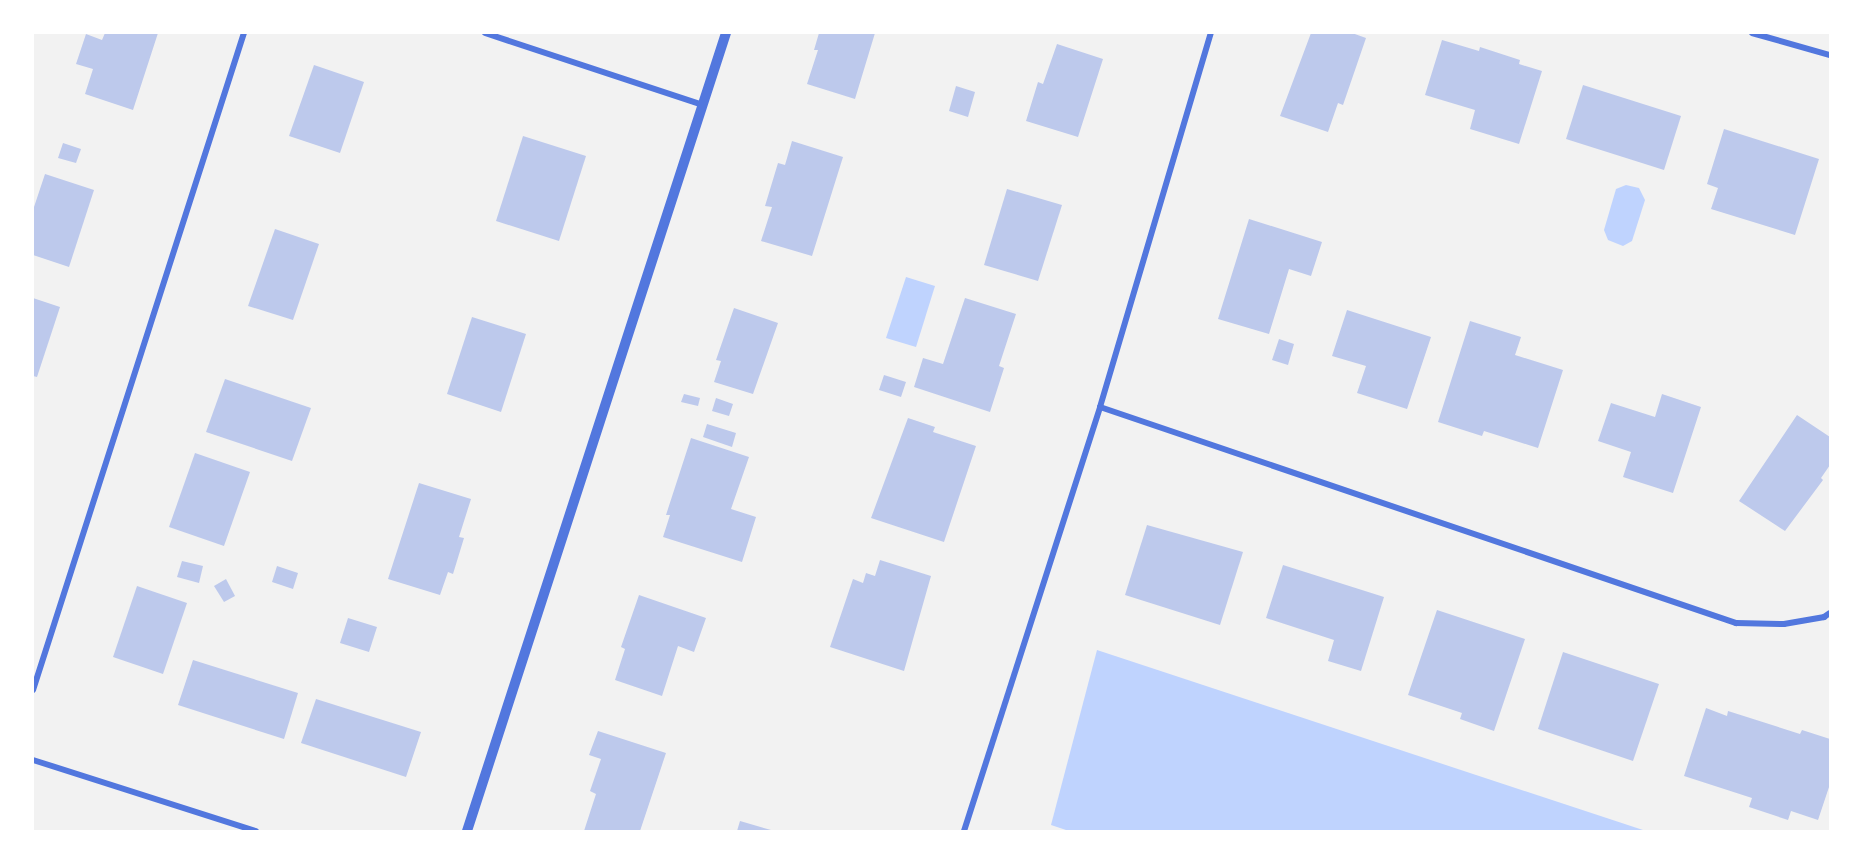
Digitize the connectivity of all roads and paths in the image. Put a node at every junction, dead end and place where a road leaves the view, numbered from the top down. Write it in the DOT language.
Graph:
graph roads {
  1 [pos="244,33"];
  2 [pos="485,33"];
  3 [pos="726,33"];
  4 [pos="1211,33"];
  5 [pos="1752,33"];
  6 [pos="1830,55"];
  7 [pos="703,105"];
  8 [pos="1100,407"];
  9 [pos="1830,613"];
  10 [pos="33,690"];
  11 [pos="33,760"];
  12 [pos="256,831"];
  13 [pos="467,831"];
  14 [pos="964,831"];
  1 -- 10 [label="street"];
  2 -- 7 [label="street"];
  3 -- 7 [label="street"];
  4 -- 8 [label="street"];
  5 -- 6 [label="street"];
  7 -- 13 [label="street"];
  8 -- 9 [label="street"];
  8 -- 14 [label="street"];
  11 -- 12 [label="street"];
}
